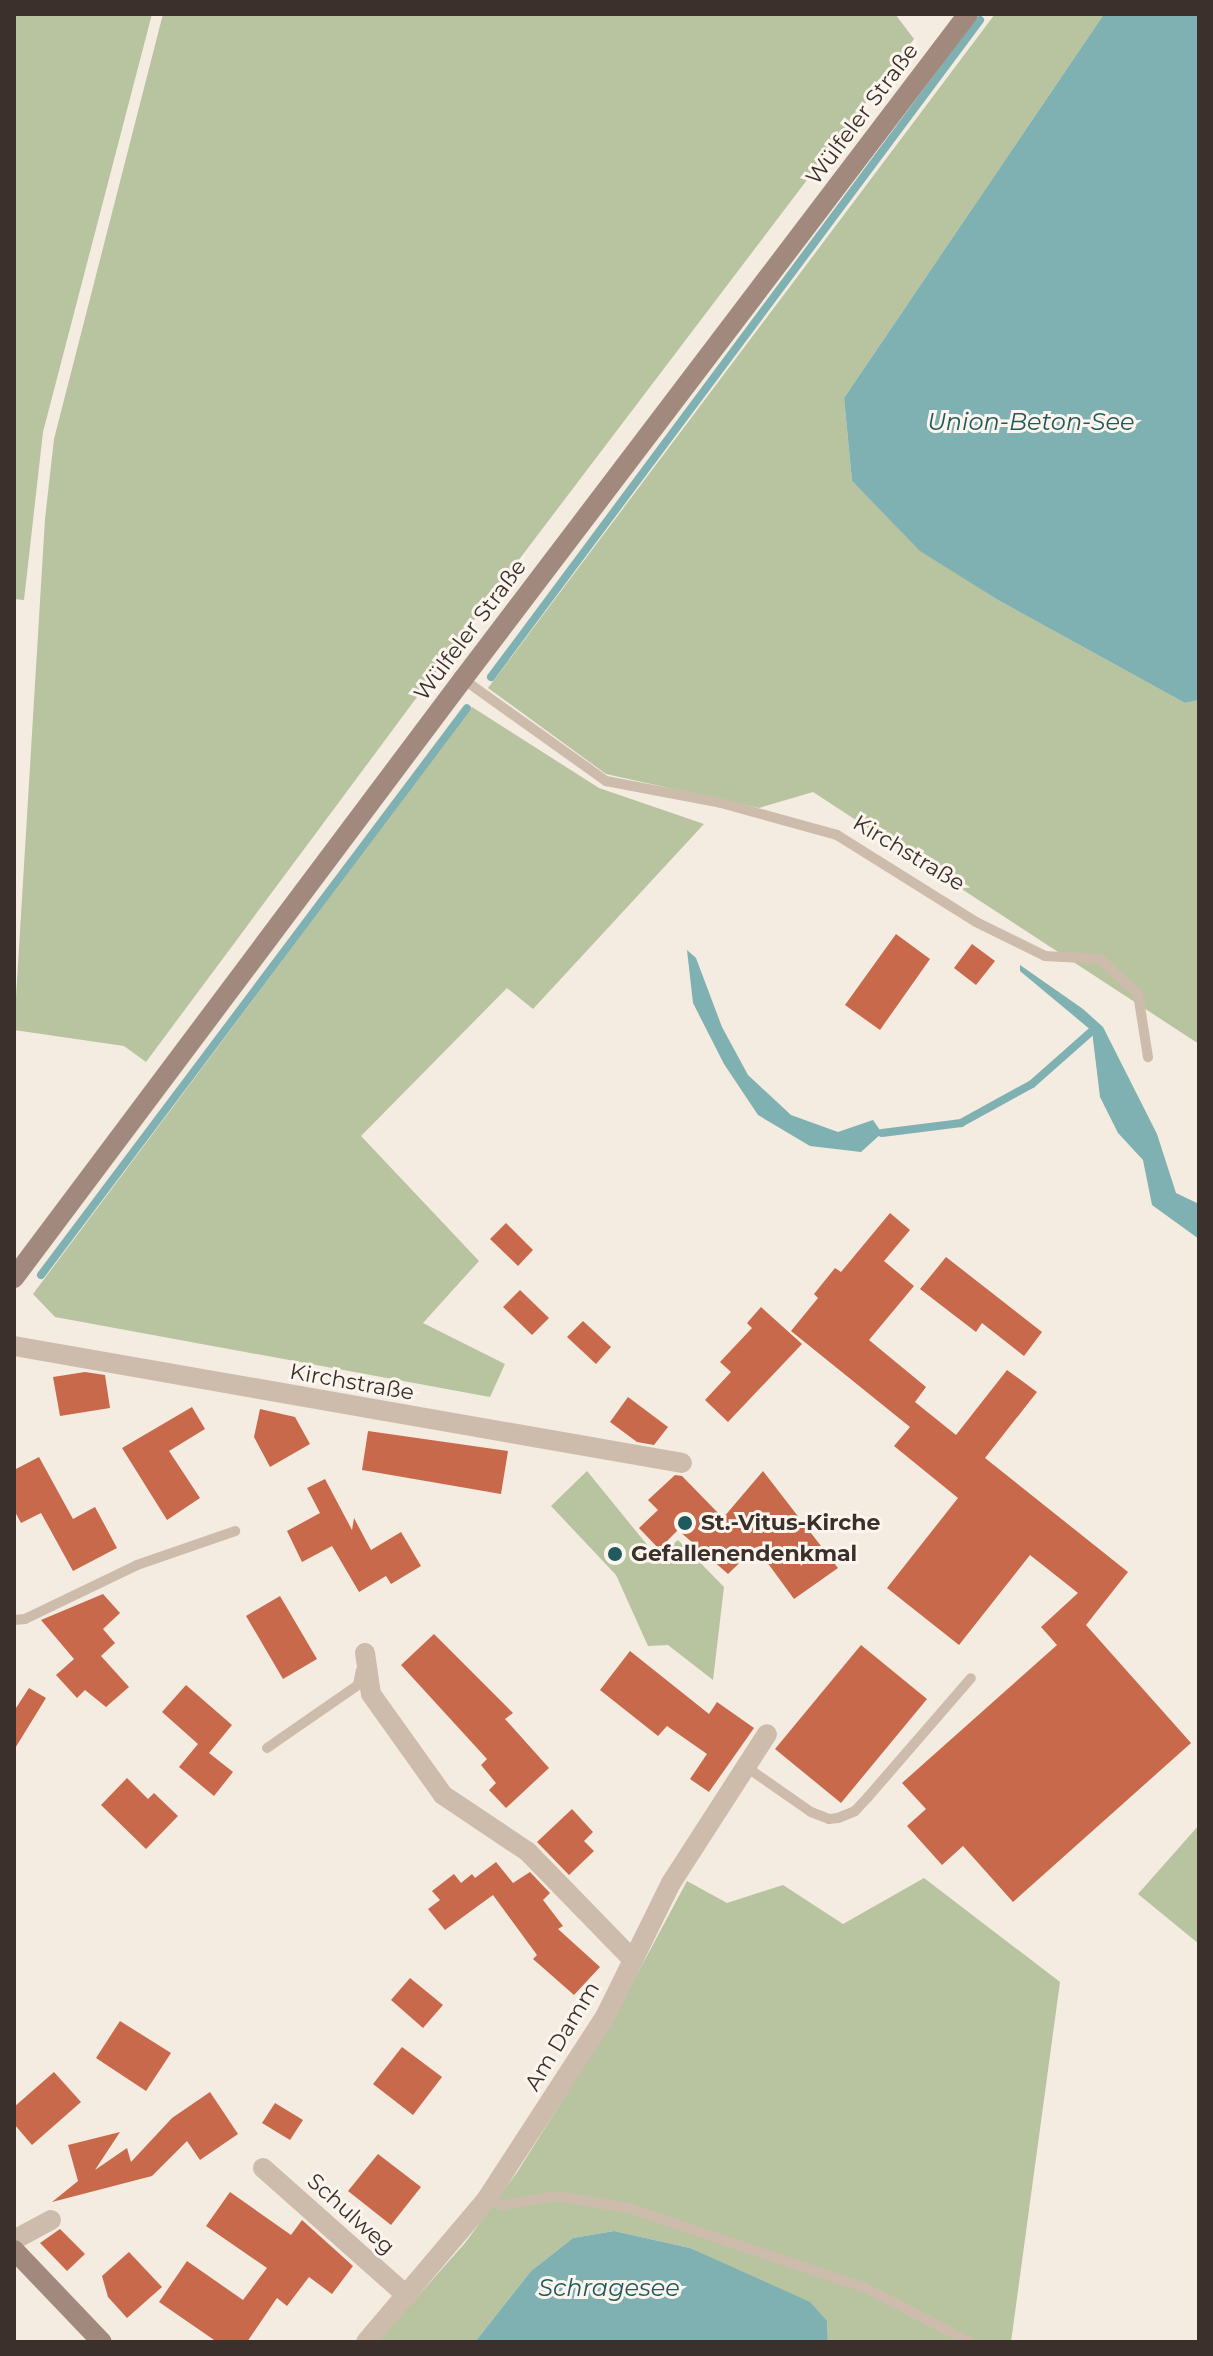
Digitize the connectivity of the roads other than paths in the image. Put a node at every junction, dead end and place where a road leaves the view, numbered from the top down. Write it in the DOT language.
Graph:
graph roads {
  1 [pos="968,14"];
  2 [pos="463,679"];
  3 [pos="1148,1057"];
  4 [pos="14,1278"];
  5 [pos="14,1346"];
  6 [pos="682,1463"];
  7 [pos="235,1531"];
  8 [pos="14,1620"];
  9 [pos="365,1653"];
  10 [pos="971,1678"];
  11 [pos="767,1734"];
  12 [pos="267,1748"];
  13 [pos="745,1766"];
  14 [pos="633,1960"];
  15 [pos="263,2168"];
  16 [pos="486,2200"];
  17 [pos="51,2220"];
  18 [pos="14,2240"];
  19 [pos="14,2250"];
  20 [pos="407,2296"];
  21 [pos="102,2342"];
  22 [pos="366,2342"];
  23 [pos="970,2342"];
  1 -- 2 [label="main road, Wülfeler Straße"];
  2 -- 3 [label="lane, Kirchstraße"];
  2 -- 4 [label="main road, Wülfeler Straße"];
  5 -- 6 [label="street, Kirchstraße"];
  7 -- 8 [label="lane"];
  9 -- 12 [label="lane"];
  9 -- 14 [label="street"];
  10 -- 13 [label="lane"];
  11 -- 13 [label="street, Am Damm"];
  13 -- 14 [label="street, Am Damm"];
  14 -- 16 [label="street, Am Damm"];
  15 -- 20 [label="street, Schulweg"];
  16 -- 20 [label="street, Am Damm"];
  16 -- 23 [label="lane"];
  17 -- 18 [label="street"];
  19 -- 21 [label="main road"];
  20 -- 22 [label="street, Am Damm"];
}
